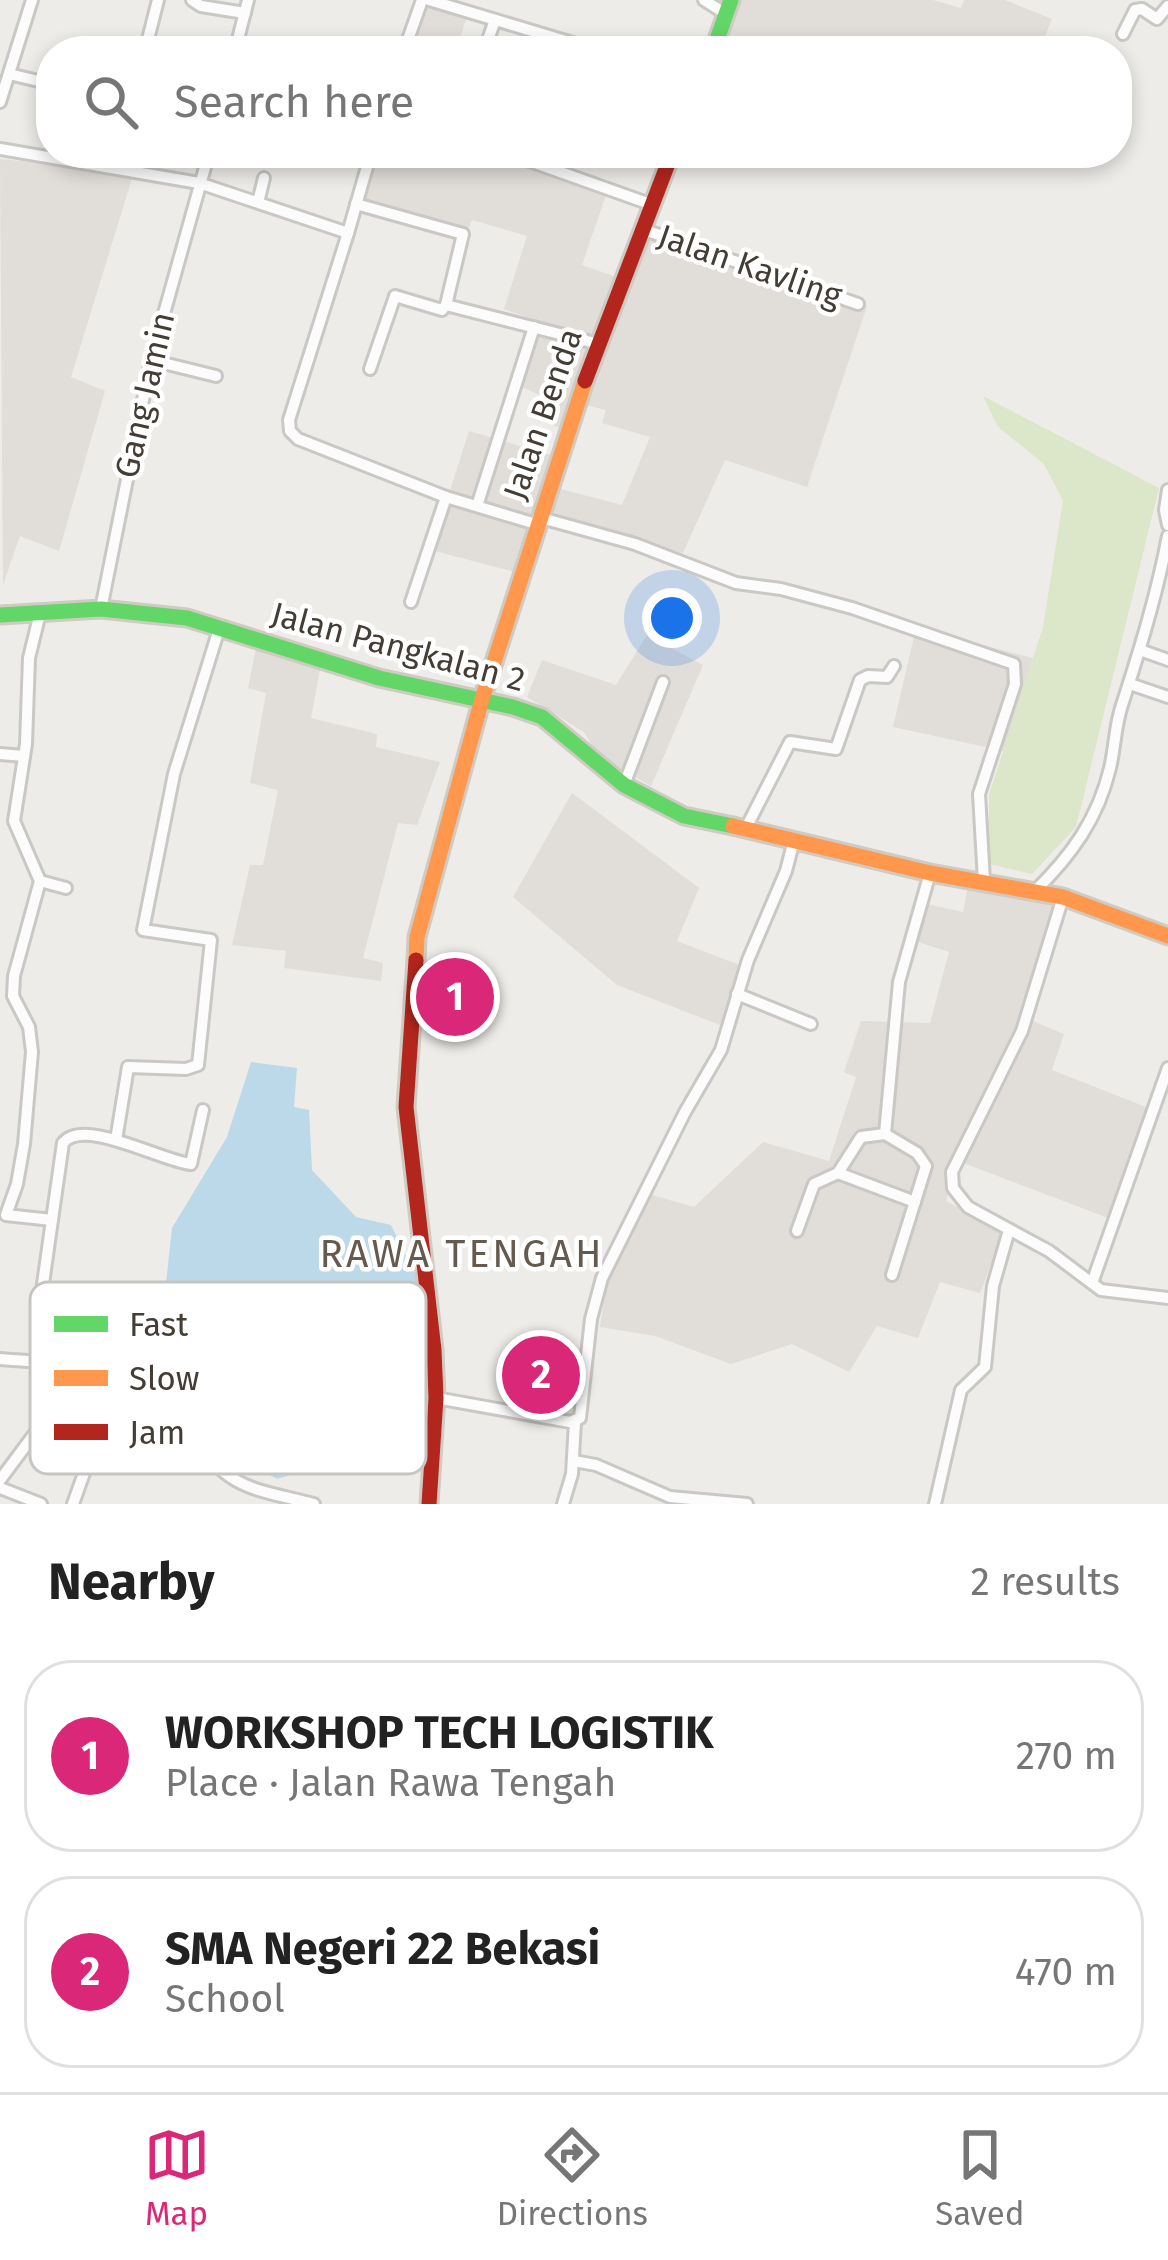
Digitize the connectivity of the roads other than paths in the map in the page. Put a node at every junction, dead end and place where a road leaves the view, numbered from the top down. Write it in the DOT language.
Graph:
graph roads {
  1 [pos="32,0"];
  2 [pos="158,0"];
  3 [pos="193,0"];
  4 [pos="425,0"];
  5 [pos="704,0"];
  6 [pos="246,6"];
  7 [pos="1168,6"];
  8 [pos="728,7"];
  9 [pos="495,20"];
  10 [pos="1123,34"];
  11 [pos="149,36"];
  12 [pos="239,36"];
  13 [pos="410,36"];
  14 [pos="489,36"];
  15 [pos="546,36"];
  16 [pos="717,36"];
  17 [pos="0,37"];
  18 [pos="17,44"];
  19 [pos="9,74"];
  20 [pos="36,80"];
  21 [pos="0,102"];
  22 [pos="0,148"];
  23 [pos="36,153"];
  24 [pos="118,168"];
  25 [pos="204,168"];
  26 [pos="366,168"];
  27 [pos="549,168"];
  28 [pos="666,168"];
  29 [pos="264,178"];
  30 [pos="199,183"];
  31 [pos="258,202"];
  32 [pos="356,204"];
  33 [pos="650,204"];
  34 [pos="641,229"];
  35 [pos="348,233"];
  36 [pos="858,304"];
  37 [pos="446,305"];
  38 [pos="534,327"];
  39 [pos="599,344"];
  40 [pos="151,360"];
  41 [pos="370,369"];
  42 [pos="216,376"];
  43 [pos="1168,490"];
  44 [pos="446,497"];
  45 [pos="476,506"];
  46 [pos="537,521"];
  47 [pos="1168,525"];
  48 [pos="1168,536"];
  49 [pos="411,602"];
  50 [pos="1162,603"];
  51 [pos="101,609"];
  52 [pos="40,614"];
  53 [pos="0,615"];
  54 [pos="219,629"];
  55 [pos="1140,650"];
  56 [pos="1168,660"];
  57 [pos="894,666"];
  58 [pos="662,682"];
  59 [pos="1130,684"];
  60 [pos="1168,698"];
  61 [pos="482,699"];
  62 [pos="0,754"];
  63 [pos="24,756"];
  64 [pos="624,785"];
  65 [pos="745,830"];
  66 [pos="794,840"];
  67 [pos="930,873"];
  68 [pos="40,881"];
  69 [pos="984,881"];
  70 [pos="65,888"];
  71 [pos="1034,892"];
  72 [pos="1063,897"];
  73 [pos="1168,936"];
  74 [pos="737,994"];
  75 [pos="811,1024"];
  76 [pos="1168,1068"];
  77 [pos="203,1110"];
  78 [pos="885,1134"];
  79 [pos="116,1140"];
  80 [pos="838,1173"];
  81 [pos="916,1202"];
  82 [pos="3,1214"];
  83 [pos="52,1220"];
  84 [pos="1009,1230"];
  85 [pos="797,1231"];
  86 [pos="892,1275"];
  87 [pos="43,1282"];
  88 [pos="1092,1283"];
  89 [pos="1168,1298"];
  90 [pos="0,1359"];
  91 [pos="30,1362"];
  92 [pos="436,1397"];
  93 [pos="575,1422"];
  94 [pos="30,1441"];
  95 [pos="574,1462"];
  96 [pos="84,1474"];
  97 [pos="227,1474"];
  98 [pos="0,1484"];
  99 [pos="246,1489"];
  100 [pos="738,1503"];
  101 [pos="41,1504"];
  102 [pos="73,1504"];
  103 [pos="243,1504"];
  104 [pos="314,1504"];
  105 [pos="429,1504"];
  106 [pos="563,1504"];
  107 [pos="935,1504"];
  1 -- 18 [label="street"];
  2 -- 11 [label="street"];
  3 -- 6 [label="street"];
  4 -- 9 [label="street"];
  4 -- 13 [label="street"];
  5 -- 8 [label="street"];
  6 -- 12 [label="street"];
  7 -- 10 [label="street"];
  8 -- 16 [label="street"];
  9 -- 14 [label="street"];
  9 -- 15 [label="street"];
  17 -- 18 [label="street"];
  18 -- 19 [label="street"];
  19 -- 20 [label="street"];
  19 -- 21 [label="street"];
  22 -- 23 [label="street"];
  24 -- 30 [label="street"];
  25 -- 30 [label="street, Gang Jamin"];
  26 -- 32 [label="street"];
  27 -- 33 [label="street"];
  28 -- 33 [label="street, Jalan Benda"];
  29 -- 31 [label="street"];
  30 -- 31 [label="street"];
  30 -- 40 [label="street, Gang Jamin"];
  31 -- 35 [label="street"];
  32 -- 35 [label="street"];
  32 -- 37 [label="street"];
  33 -- 34 [label="street, Jalan Benda"];
  34 -- 36 [label="street, Jalan Kavling"];
  34 -- 39 [label="street, Jalan Benda"];
  35 -- 44 [label="street"];
  37 -- 38 [label="street"];
  37 -- 41 [label="street"];
  38 -- 39 [label="street"];
  38 -- 45 [label="street"];
  39 -- 46 [label="street, Jalan Benda"];
  40 -- 42 [label="street"];
  40 -- 51 [label="street, Gang Jamin"];
  43 -- 47 [label="street"];
  44 -- 45 [label="street"];
  44 -- 49 [label="street"];
  45 -- 46 [label="street"];
  46 -- 61 [label="street, Jalan Benda"];
  46 -- 69 [label="street"];
  48 -- 50 [label="street"];
  50 -- 55 [label="street"];
  51 -- 52 [label="street, Jalan Pangkalan 2"];
  51 -- 54 [label="street, Jalan Pangkalan 2"];
  52 -- 53 [label="street, Jalan Pangkalan 2"];
  52 -- 63 [label="street"];
  54 -- 61 [label="street, Jalan Pangkalan 2"];
  54 -- 79 [label="street"];
  55 -- 56 [label="street"];
  55 -- 59 [label="street"];
  57 -- 65 [label="street"];
  58 -- 64 [label="street"];
  59 -- 60 [label="street"];
  59 -- 71 [label="street"];
  61 -- 64 [label="street, Jalan Pangkalan 2"];
  61 -- 92 [label="street, Jalan Benda"];
  62 -- 63 [label="street"];
  63 -- 68 [label="street"];
  64 -- 65 [label="street, Jalan Pangkalan 2"];
  65 -- 66 [label="street, Jalan Pangkalan 2"];
  66 -- 67 [label="street, Jalan Pangkalan 2"];
  66 -- 74 [label="street"];
  67 -- 69 [label="street, Jalan Pangkalan 2"];
  67 -- 78 [label="street"];
  68 -- 70 [label="street"];
  68 -- 82 [label="street"];
  69 -- 71 [label="street, Jalan Pangkalan 2"];
  71 -- 72 [label="street, Jalan Pangkalan 2"];
  72 -- 73 [label="street, Jalan Pangkalan 2"];
  72 -- 84 [label="street"];
  74 -- 75 [label="street"];
  74 -- 93 [label="street"];
  76 -- 88 [label="street"];
  77 -- 79 [label="street"];
  78 -- 80 [label="street"];
  78 -- 81 [label="street"];
  79 -- 83 [label="street"];
  80 -- 81 [label="street"];
  80 -- 85 [label="street"];
  81 -- 86 [label="street"];
  82 -- 83 [label="street"];
  83 -- 87 [label="street"];
  84 -- 88 [label="street"];
  84 -- 107 [label="street"];
  88 -- 89 [label="street"];
  90 -- 91 [label="street"];
  92 -- 93 [label="street"];
  92 -- 105 [label="street, Jalan Benda"];
  93 -- 95 [label="street"];
  94 -- 98 [label="street"];
  95 -- 100 [label="street"];
  95 -- 106 [label="street"];
  96 -- 102 [label="street"];
  97 -- 99 [label="street"];
  98 -- 101 [label="street"];
  99 -- 103 [label="street"];
  99 -- 104 [label="street"];
}
